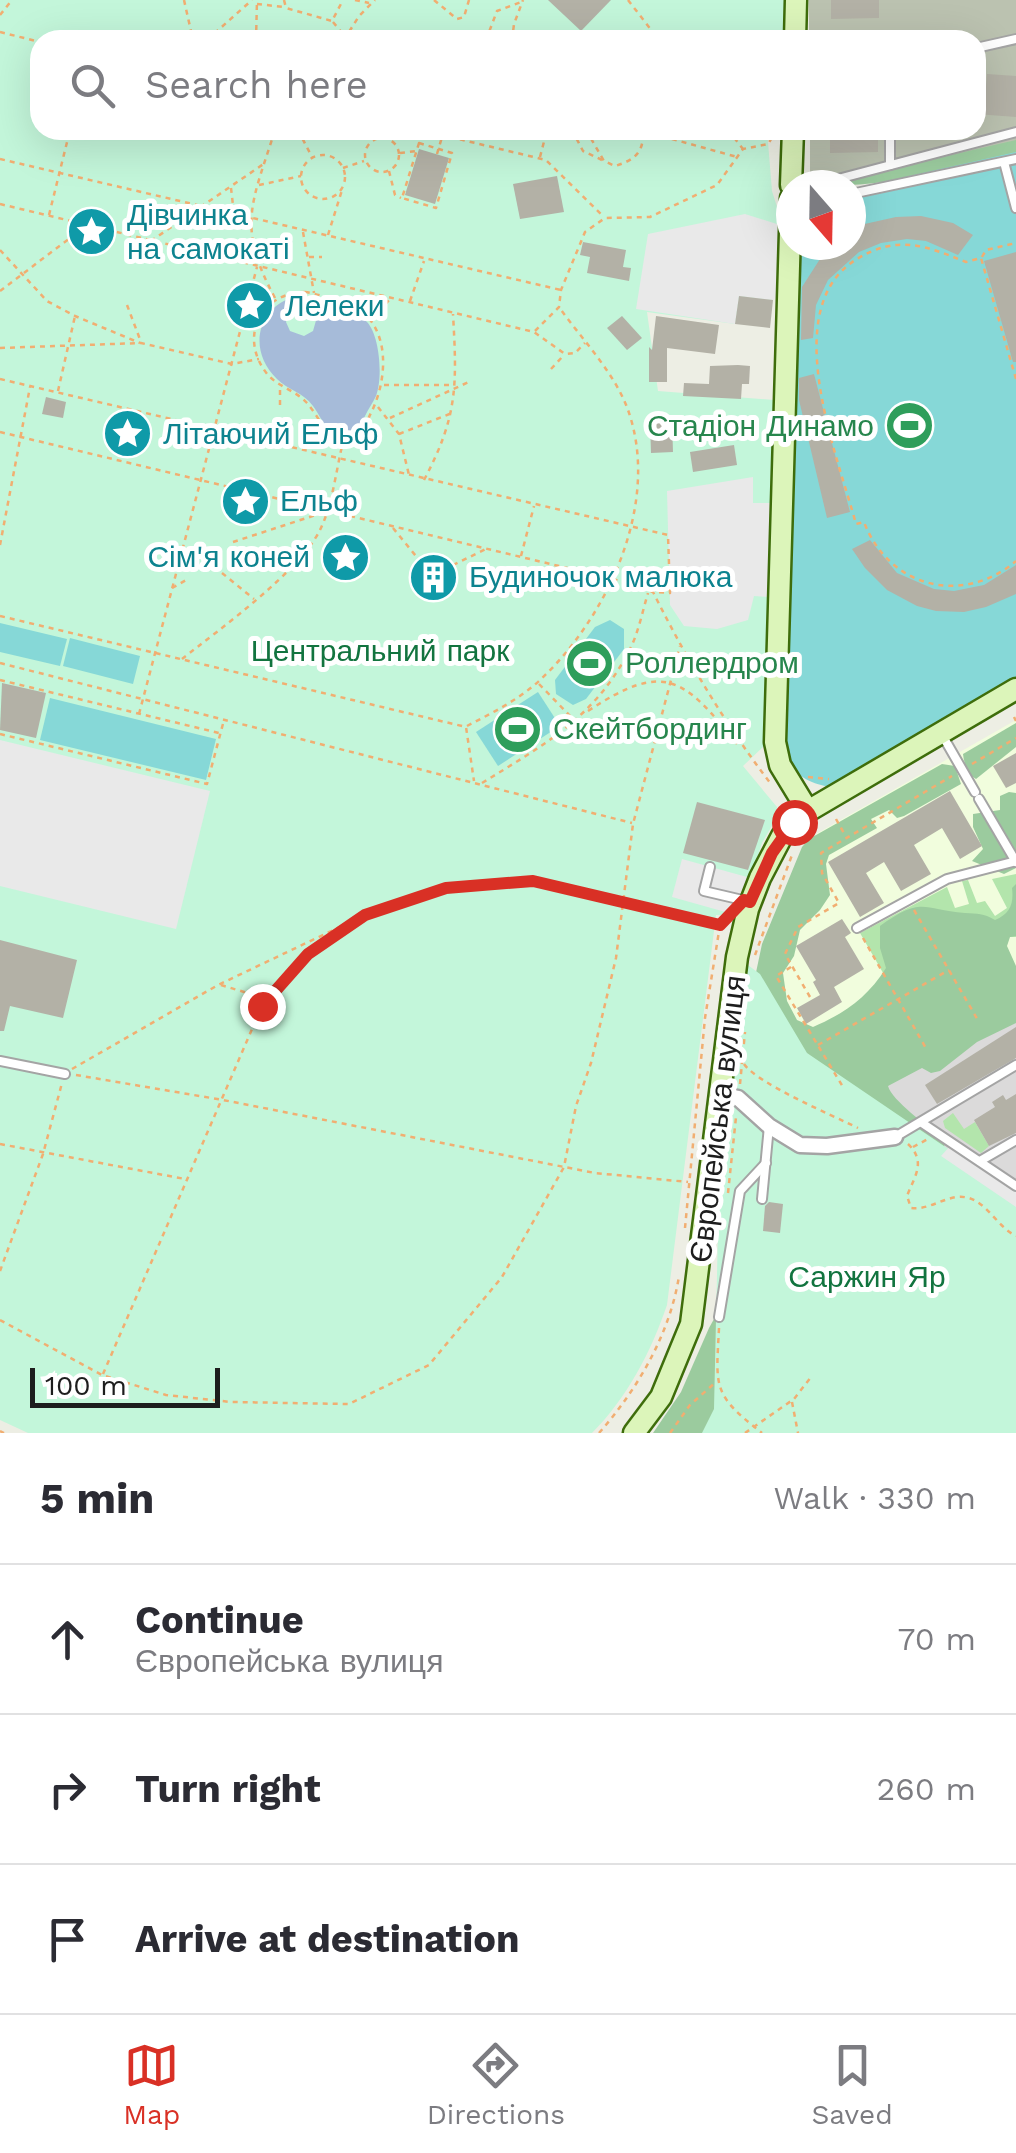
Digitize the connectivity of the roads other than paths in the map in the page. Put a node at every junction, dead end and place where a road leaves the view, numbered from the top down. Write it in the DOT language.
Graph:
graph roads {
  1 [pos="796,0"];
  2 [pos="795,30"];
  3 [pos="1016,39"];
  4 [pos="986,46"];
  5 [pos="1016,132"];
  6 [pos="793,140"];
  7 [pos="890,140"];
  8 [pos="1016,160"];
  9 [pos="1004,162"];
  10 [pos="890,166"];
  11 [pos="792,170"];
  12 [pos="866,172"];
  13 [pos="866,191"];
  14 [pos="1016,208"];
  15 [pos="789,260"];
  16 [pos="1016,689"];
  17 [pos="942,733"];
  18 [pos="808,812"];
  19 [pos="1016,861"];
  20 [pos="710,867"];
  21 [pos="747,901"];
  22 [pos="858,928"];
  23 [pos="0,1060"];
  24 [pos="1016,1065"];
  25 [pos="64,1074"];
  26 [pos="730,1097"];
  27 [pos="922,1124"];
  28 [pos="770,1126"];
  29 [pos="896,1138"];
  30 [pos="1016,1140"];
  31 [pos="980,1162"];
  32 [pos="766,1163"];
  33 [pos="1016,1186"];
  34 [pos="762,1199"];
  35 [pos="719,1317"];
  36 [pos="634,1433"];
  1 -- 2 [label="main road"];
  3 -- 4 [label="lane"];
  5 -- 10 [label="lane"];
  6 -- 11 [label="main road"];
  7 -- 10 [label="lane"];
  8 -- 9 [label="lane"];
  9 -- 13 [label="lane"];
  9 -- 14 [label="lane"];
  10 -- 12 [label="lane"];
  15 -- 18 [label="main road"];
  16 -- 17 [label="main road, Європейська вулиця"];
  17 -- 18 [label="main road, Європейська вулиця"];
  17 -- 19 [label="lane"];
  18 -- 21 [label="main road, Європейська вулиця"];
  19 -- 22 [label="lane"];
  20 -- 21 [label="lane"];
  21 -- 26 [label="main road, Європейська вулиця"];
  23 -- 25 [label="lane"];
  24 -- 27 [label="lane"];
  26 -- 28 [label="street"];
  26 -- 36 [label="main road, Європейська вулиця"];
  27 -- 29 [label="lane"];
  27 -- 31 [label="lane"];
  28 -- 29 [label="street"];
  28 -- 32 [label="lane"];
  30 -- 31 [label="lane"];
  31 -- 33 [label="lane"];
  32 -- 34 [label="lane"];
  32 -- 35 [label="lane"];
}
